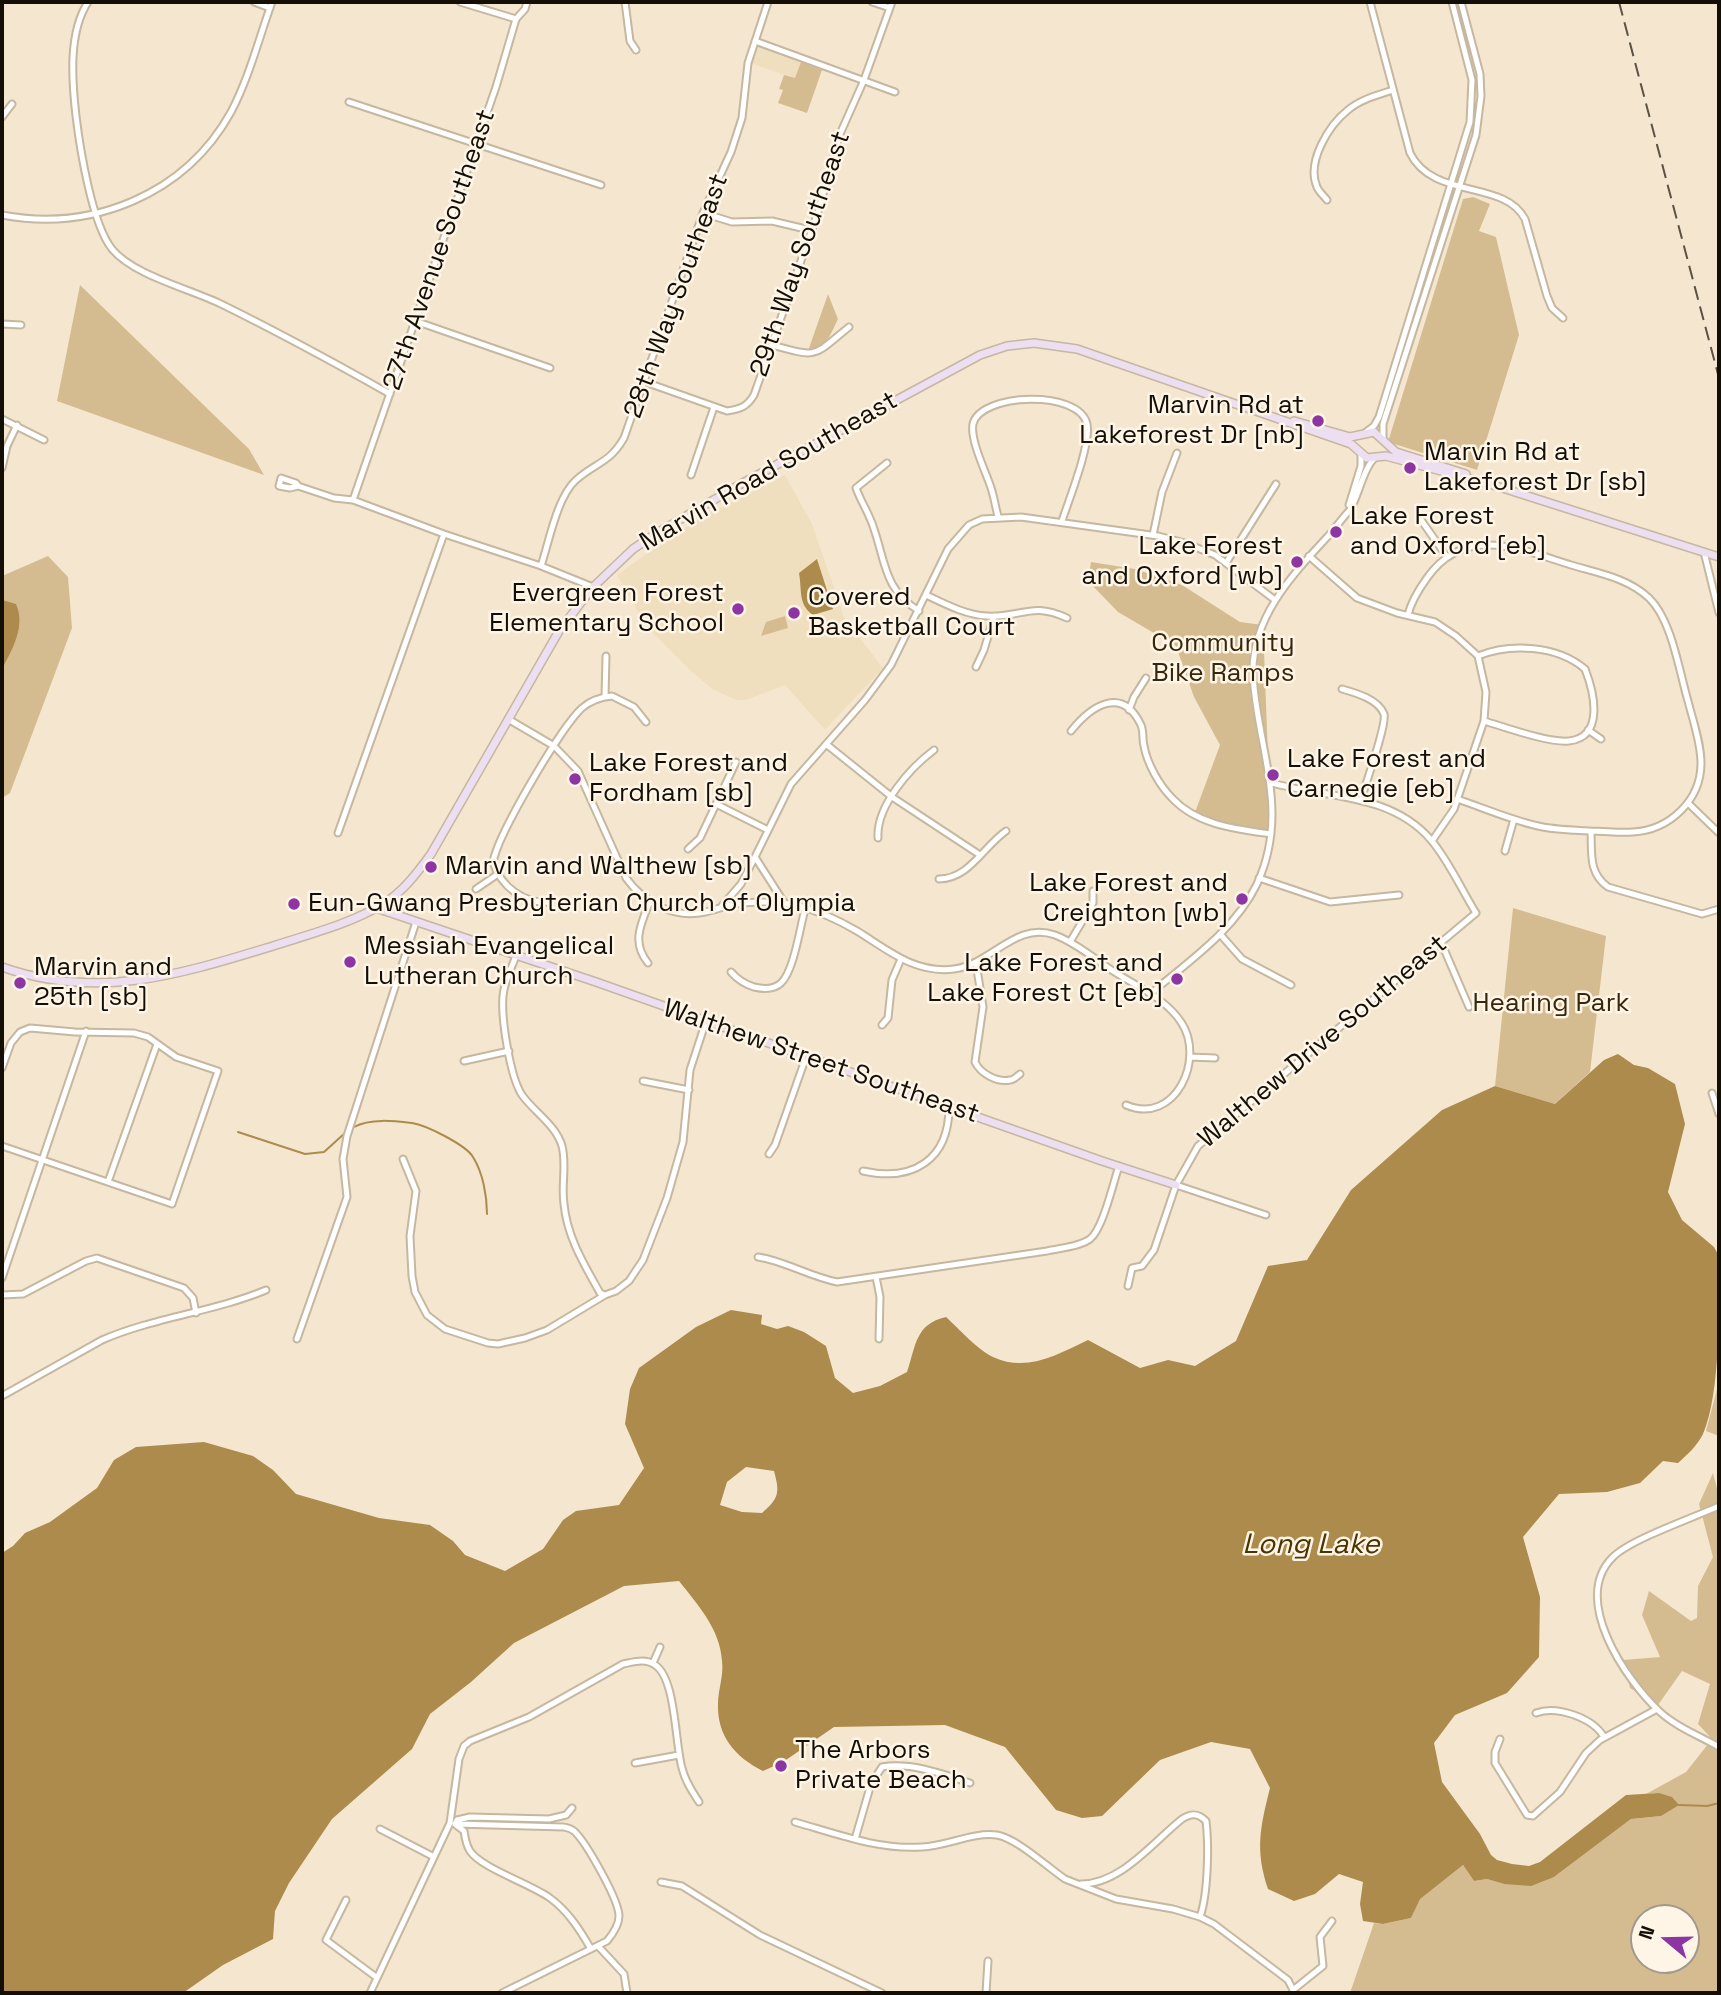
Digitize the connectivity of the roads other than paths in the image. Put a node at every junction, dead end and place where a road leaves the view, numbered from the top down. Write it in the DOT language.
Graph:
graph roads {
  1 [pos="88,2"];
  2 [pos="254,2"];
  3 [pos="460,2"];
  4 [pos="527,2"];
  5 [pos="625,2"];
  6 [pos="768,2"];
  7 [pos="872,2"];
  8 [pos="1370,2"];
  9 [pos="1452,2"];
  10 [pos="1461,2"];
  11 [pos="271,5"];
  12 [pos="891,5"];
  13 [pos="516,19"];
  14 [pos="755,41"];
  15 [pos="636,50"];
  16 [pos="864,80"];
  17 [pos="1394,90"];
  18 [pos="895,92"];
  19 [pos="349,102"];
  20 [pos="12,104"];
  21 [pos="2,117"];
  22 [pos="476,144"];
  23 [pos="1452,184"];
  24 [pos="601,185"];
  25 [pos="1460,186"];
  26 [pos="1327,200"];
  27 [pos="703,213"];
  28 [pos="97,214"];
  29 [pos="2,215"];
  30 [pos="810,230"];
  31 [pos="1563,318"];
  32 [pos="415,321"];
  33 [pos="2,324"];
  34 [pos="21,325"];
  35 [pos="849,327"];
  36 [pos="772,345"];
  37 [pos="550,368"];
  38 [pos="645,382"];
  39 [pos="390,394"];
  40 [pos="714,407"];
  41 [pos="1255,410"];
  42 [pos="2,419"];
  43 [pos="16,425"];
  44 [pos="1364,433"];
  45 [pos="44,440"];
  46 [pos="1383,440"];
  47 [pos="1359,451"];
  48 [pos="1177,453"];
  49 [pos="1378,456"];
  50 [pos="887,463"];
  51 [pos="2,468"];
  52 [pos="691,475"];
  53 [pos="1276,484"];
  54 [pos="1493,485"];
  55 [pos="298,486"];
  56 [pos="353,500"];
  57 [pos="1345,515"];
  58 [pos="998,516"];
  59 [pos="1419,517"];
  60 [pos="1062,521"];
  61 [pos="444,534"];
  62 [pos="1153,535"];
  63 [pos="1704,552"];
  64 [pos="1309,556"];
  65 [pos="1447,556"];
  66 [pos="1719,557"];
  67 [pos="1226,563"];
  68 [pos="541,566"];
  69 [pos="593,587"];
  70 [pos="926,595"];
  71 [pos="1275,600"];
  72 [pos="919,611"];
  73 [pos="1719,612"];
  74 [pos="1408,615"];
  75 [pos="994,616"];
  76 [pos="1067,618"];
  77 [pos="606,656"];
  78 [pos="1478,656"];
  79 [pos="976,667"];
  80 [pos="1146,678"];
  81 [pos="1342,689"];
  82 [pos="605,697"];
  83 [pos="1129,710"];
  84 [pos="508,719"];
  85 [pos="1484,721"];
  86 [pos="646,722"];
  87 [pos="1588,730"];
  88 [pos="1071,731"];
  89 [pos="1601,739"];
  90 [pos="826,744"];
  91 [pos="554,746"];
  92 [pos="934,750"];
  93 [pos="736,762"];
  94 [pos="1272,783"];
  95 [pos="892,797"];
  96 [pos="1457,799"];
  97 [pos="1361,800"];
  98 [pos="1688,803"];
  99 [pos="716,804"];
  100 [pos="1514,819"];
  101 [pos="768,830"];
  102 [pos="1006,831"];
  103 [pos="1591,831"];
  104 [pos="338,833"];
  105 [pos="1271,834"];
  106 [pos="1719,834"];
  107 [pos="878,838"];
  108 [pos="1432,841"];
  109 [pos="688,849"];
  110 [pos="1505,851"];
  111 [pos="980,855"];
  112 [pos="755,857"];
  113 [pos="498,874"];
  114 [pos="1259,878"];
  115 [pos="939,879"];
  116 [pos="476,889"];
  117 [pos="1093,891"];
  118 [pos="1399,895"];
  119 [pos="650,901"];
  120 [pos="550,902"];
  121 [pos="785,905"];
  122 [pos="720,907"];
  123 [pos="376,908"];
  124 [pos="805,909"];
  125 [pos="1719,909"];
  126 [pos="416,922"];
  127 [pos="1220,934"];
  128 [pos="1070,942"];
  129 [pos="1441,942"];
  130 [pos="516,956"];
  131 [pos="901,959"];
  132 [pos="648,963"];
  133 [pos="976,964"];
  134 [pos="2,967"];
  135 [pos="731,972"];
  136 [pos="1291,985"];
  137 [pos="1150,994"];
  138 [pos="1469,1007"];
  139 [pos="706,1021"];
  140 [pos="882,1025"];
  141 [pos="86,1031"];
  142 [pos="157,1044"];
  143 [pos="509,1051"];
  144 [pos="806,1056"];
  145 [pos="1191,1057"];
  146 [pos="1215,1058"];
  147 [pos="464,1060"];
  148 [pos="2,1068"];
  149 [pos="1020,1074"];
  150 [pos="643,1081"];
  151 [pos="689,1090"];
  152 [pos="1712,1093"];
  153 [pos="1126,1105"];
  154 [pos="949,1107"];
  155 [pos="1719,1114"];
  156 [pos="2,1146"];
  157 [pos="769,1154"];
  158 [pos="43,1159"];
  159 [pos="403,1159"];
  160 [pos="1119,1166"];
  161 [pos="863,1171"];
  162 [pos="108,1182"];
  163 [pos="1176,1185"];
  164 [pos="1266,1215"];
  165 [pos="758,1257"];
  166 [pos="876,1277"];
  167 [pos="2,1278"];
  168 [pos="1128,1286"];
  169 [pos="266,1290"];
  170 [pos="2,1295"];
  171 [pos="605,1295"];
  172 [pos="196,1312"];
  173 [pos="297,1339"];
  174 [pos="879,1339"];
  175 [pos="2,1396"];
  176 [pos="1719,1507"];
  177 [pos="660,1647"];
  178 [pos="653,1663"];
  179 [pos="1657,1709"];
  180 [pos="1536,1713"];
  181 [pos="1604,1737"];
  182 [pos="1500,1739"];
  183 [pos="1719,1748"];
  184 [pos="679,1755"];
  185 [pos="635,1763"];
  186 [pos="970,1783"];
  187 [pos="699,1802"];
  188 [pos="572,1808"];
  189 [pos="796,1822"];
  190 [pos="453,1824"];
  191 [pos="380,1829"];
  192 [pos="855,1839"];
  193 [pos="434,1857"];
  194 [pos="661,1882"];
  195 [pos="1078,1884"];
  196 [pos="346,1900"];
  197 [pos="1199,1917"];
  198 [pos="1332,1921"];
  199 [pos="598,1946"];
  200 [pos="591,1950"];
  201 [pos="988,1961"];
  202 [pos="376,1977"];
  203 [pos="1294,1992"];
  204 [pos="370,1993"];
  205 [pos="502,1993"];
  206 [pos="627,1993"];
  207 [pos="879,1993"];
  208 [pos="986,1993"];
  1 -- 28 [label="street"];
  2 -- 11 [label="street"];
  3 -- 13 [label="street"];
  4 -- 13 [label="street, 27th Avenue Southeast"];
  5 -- 15 [label="street"];
  6 -- 14 [label="street, 28th Way Southeast"];
  7 -- 12 [label="street"];
  8 -- 17 [label="street"];
  9 -- 23 [label="street"];
  10 -- 25 [label="street"];
  11 -- 28 [label="street"];
  12 -- 16 [label="street, 29th Way Southeast"];
  13 -- 22 [label="street, 27th Avenue Southeast"];
  14 -- 16 [label="street"];
  14 -- 27 [label="street, 28th Way Southeast"];
  16 -- 18 [label="street"];
  16 -- 30 [label="street, 29th Way Southeast"];
  17 -- 23 [label="street"];
  17 -- 26 [label="street"];
  19 -- 22 [label="street"];
  20 -- 21 [label="street"];
  22 -- 24 [label="street"];
  22 -- 32 [label="street, 27th Avenue Southeast"];
  23 -- 25 [label="street"];
  23 -- 44 [label="street"];
  25 -- 31 [label="street"];
  25 -- 46 [label="street"];
  27 -- 30 [label="street"];
  27 -- 38 [label="street, 28th Way Southeast"];
  28 -- 29 [label="street"];
  28 -- 39 [label="street"];
  30 -- 36 [label="street, 29th Way Southeast"];
  32 -- 37 [label="street"];
  32 -- 39 [label="street, 27th Avenue Southeast"];
  33 -- 34 [label="street"];
  35 -- 36 [label="street"];
  36 -- 40 [label="street, 29th Way Southeast"];
  38 -- 40 [label="street, 29th Way Southeast"];
  38 -- 68 [label="street, 28th Way Southeast"];
  39 -- 56 [label="street, 27th Avenue Southeast"];
  40 -- 52 [label="street"];
  41 -- 44 [label="street, Marvin Road Southeast"];
  41 -- 47 [label="street, Marvin Road Southeast"];
  41 -- 69 [label="street, Marvin Road Southeast"];
  42 -- 43 [label="street"];
  43 -- 45 [label="street"];
  43 -- 51 [label="street"];
  44 -- 46 [label="street"];
  44 -- 47 [label="street"];
  46 -- 49 [label="street"];
  46 -- 54 [label="street"];
  47 -- 49 [label="street"];
  47 -- 57 [label="street"];
  48 -- 62 [label="street"];
  49 -- 54 [label="street"];
  49 -- 57 [label="street"];
  50 -- 72 [label="street"];
  53 -- 67 [label="street"];
  54 -- 63 [label="street"];
  55 -- 56 [label="street"];
  56 -- 61 [label="street"];
  57 -- 64 [label="street"];
  58 -- 60 [label="street"];
  58 -- 60 [label="street"];
  58 -- 70 [label="street"];
  59 -- 65 [label="street"];
  60 -- 62 [label="street"];
  61 -- 68 [label="street"];
  61 -- 104 [label="street"];
  62 -- 67 [label="street"];
  63 -- 66 [label="street"];
  63 -- 73 [label="street"];
  64 -- 71 [label="street"];
  64 -- 74 [label="street"];
  65 -- 74 [label="street"];
  65 -- 98 [label="street"];
  67 -- 71 [label="street"];
  68 -- 69 [label="street"];
  69 -- 84 [label="street, Marvin Road Southeast"];
  70 -- 72 [label="street"];
  70 -- 75 [label="street"];
  71 -- 94 [label="street"];
  72 -- 90 [label="street"];
  74 -- 78 [label="street"];
  75 -- 76 [label="street"];
  75 -- 79 [label="street"];
  77 -- 82 [label="street"];
  78 -- 85 [label="street"];
  78 -- 87 [label="street"];
  80 -- 83 [label="street"];
  81 -- 97 [label="street"];
  82 -- 86 [label="street"];
  82 -- 91 [label="street"];
  83 -- 88 [label="street"];
  83 -- 105 [label="street"];
  84 -- 91 [label="street"];
  84 -- 123 [label="street, Marvin Road Southeast"];
  85 -- 87 [label="street"];
  85 -- 96 [label="street"];
  87 -- 89 [label="street"];
  90 -- 95 [label="street"];
  90 -- 101 [label="street"];
  91 -- 113 [label="street"];
  91 -- 119 [label="street"];
  92 -- 95 [label="street"];
  93 -- 99 [label="street"];
  94 -- 97 [label="street"];
  94 -- 105 [label="street"];
  95 -- 107 [label="street"];
  95 -- 111 [label="street"];
  96 -- 100 [label="street"];
  96 -- 108 [label="street"];
  97 -- 108 [label="street"];
  98 -- 103 [label="street"];
  98 -- 106 [label="street"];
  99 -- 101 [label="street"];
  99 -- 109 [label="street"];
  100 -- 103 [label="street"];
  100 -- 110 [label="street"];
  101 -- 112 [label="street"];
  102 -- 111 [label="street"];
  103 -- 125 [label="street"];
  105 -- 114 [label="street"];
  108 -- 129 [label="street, Walthew Drive Southeast"];
  111 -- 115 [label="street"];
  112 -- 121 [label="street"];
  112 -- 122 [label="street"];
  113 -- 116 [label="street"];
  113 -- 120 [label="street"];
  114 -- 118 [label="street"];
  114 -- 127 [label="street"];
  117 -- 128 [label="street"];
  119 -- 122 [label="street"];
  119 -- 132 [label="street"];
  121 -- 122 [label="street"];
  121 -- 124 [label="street"];
  123 -- 126 [label="street, Walthew Street Southeast"];
  123 -- 134 [label="street, Marvin Road Southeast"];
  124 -- 131 [label="street"];
  124 -- 135 [label="street"];
  126 -- 130 [label="street, Walthew Street Southeast"];
  126 -- 173 [label="street"];
  127 -- 136 [label="street"];
  127 -- 137 [label="street"];
  128 -- 133 [label="street"];
  128 -- 137 [label="street"];
  129 -- 138 [label="street"];
  129 -- 163 [label="street, Walthew Drive Southeast"];
  130 -- 139 [label="street, Walthew Street Southeast"];
  130 -- 143 [label="street"];
  131 -- 133 [label="street"];
  131 -- 140 [label="street"];
  133 -- 149 [label="street"];
  137 -- 145 [label="street"];
  139 -- 144 [label="street, Walthew Street Southeast"];
  139 -- 151 [label="street"];
  141 -- 142 [label="street"];
  141 -- 148 [label="street"];
  141 -- 158 [label="street"];
  142 -- 162 [label="street"];
  142 -- 162 [label="street"];
  143 -- 147 [label="street"];
  143 -- 171 [label="street"];
  144 -- 154 [label="street, Walthew Street Southeast"];
  144 -- 157 [label="street"];
  145 -- 146 [label="street"];
  145 -- 153 [label="street"];
  150 -- 151 [label="street"];
  151 -- 171 [label="street"];
  152 -- 155 [label="street"];
  154 -- 160 [label="street, Walthew Street Southeast"];
  154 -- 161 [label="street"];
  156 -- 158 [label="street"];
  158 -- 162 [label="street"];
  158 -- 167 [label="street"];
  159 -- 171 [label="street"];
  160 -- 163 [label="street, Walthew Street Southeast"];
  160 -- 166 [label="street"];
  163 -- 164 [label="street, Walthew Street Southeast"];
  163 -- 168 [label="street, Walthew Drive Southeast"];
  165 -- 166 [label="street"];
  166 -- 174 [label="street"];
  169 -- 172 [label="street"];
  170 -- 172 [label="street"];
  172 -- 175 [label="street"];
  176 -- 179 [label="street"];
  177 -- 178 [label="street"];
  178 -- 184 [label="street"];
  178 -- 190 [label="street"];
  179 -- 181 [label="street"];
  179 -- 183 [label="street"];
  180 -- 181 [label="street"];
  181 -- 182 [label="street"];
  184 -- 185 [label="street"];
  184 -- 187 [label="street"];
  186 -- 192 [label="street"];
  188 -- 190 [label="street"];
  189 -- 192 [label="street"];
  190 -- 193 [label="street"];
  190 -- 199 [label="street"];
  190 -- 200 [label="street"];
  191 -- 193 [label="street"];
  192 -- 195 [label="street"];
  193 -- 202 [label="street"];
  194 -- 207 [label="street"];
  195 -- 197 [label="street"];
  195 -- 197 [label="street"];
  196 -- 202 [label="street"];
  197 -- 203 [label="street"];
  198 -- 203 [label="street"];
  199 -- 200 [label="street"];
  199 -- 206 [label="street"];
  200 -- 205 [label="street"];
  201 -- 208 [label="street"];
  202 -- 204 [label="street"];
}
